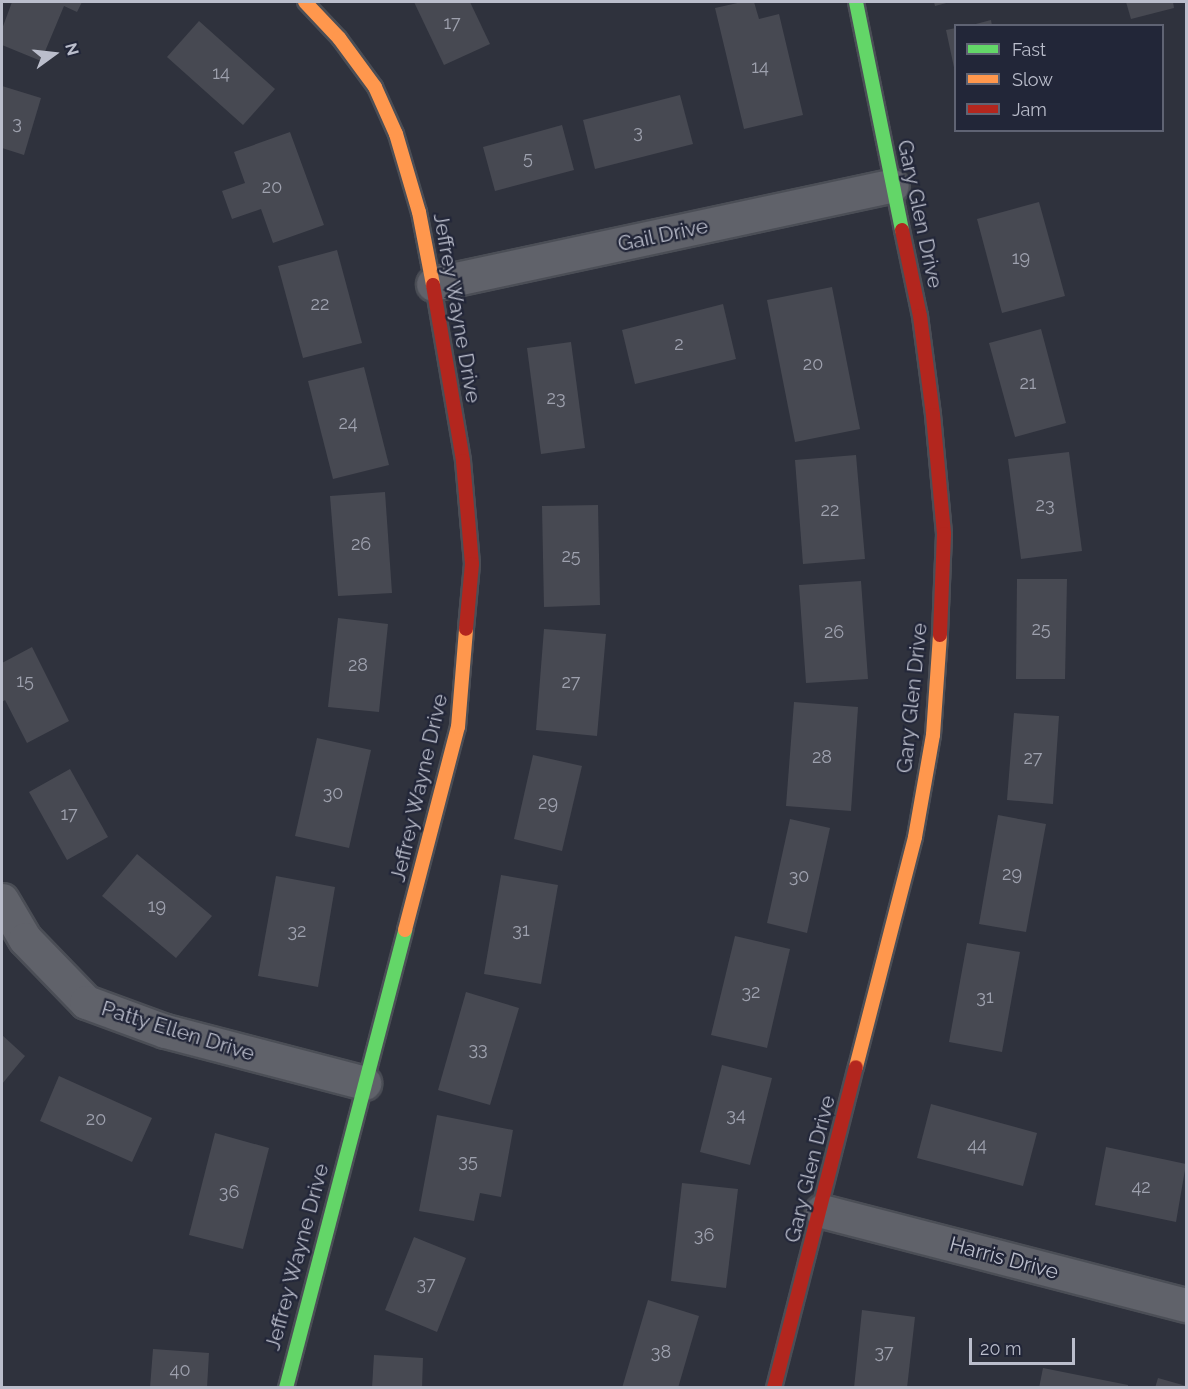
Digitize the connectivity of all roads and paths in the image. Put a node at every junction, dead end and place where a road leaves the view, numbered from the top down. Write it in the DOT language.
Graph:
graph roads {
  1 [pos="305,2"];
  2 [pos="856,2"];
  3 [pos="892,186"];
  4 [pos="433,284"];
  5 [pos="2,900"];
  6 [pos="364,1083"];
  7 [pos="822,1211"];
  8 [pos="1186,1305"];
  9 [pos="286,1388"];
  10 [pos="774,1388"];
  1 -- 4 [label="street, Jeffrey Wayne Drive"];
  2 -- 3 [label="street, Gary Glen Drive"];
  3 -- 4 [label="street, Gail Drive"];
  3 -- 7 [label="street, Gary Glen Drive"];
  4 -- 6 [label="street, Jeffrey Wayne Drive"];
  5 -- 6 [label="street, Patty Ellen Drive"];
  6 -- 9 [label="street, Jeffrey Wayne Drive"];
  7 -- 8 [label="street, Harris Drive"];
  7 -- 10 [label="street, Gary Glen Drive"];
}
